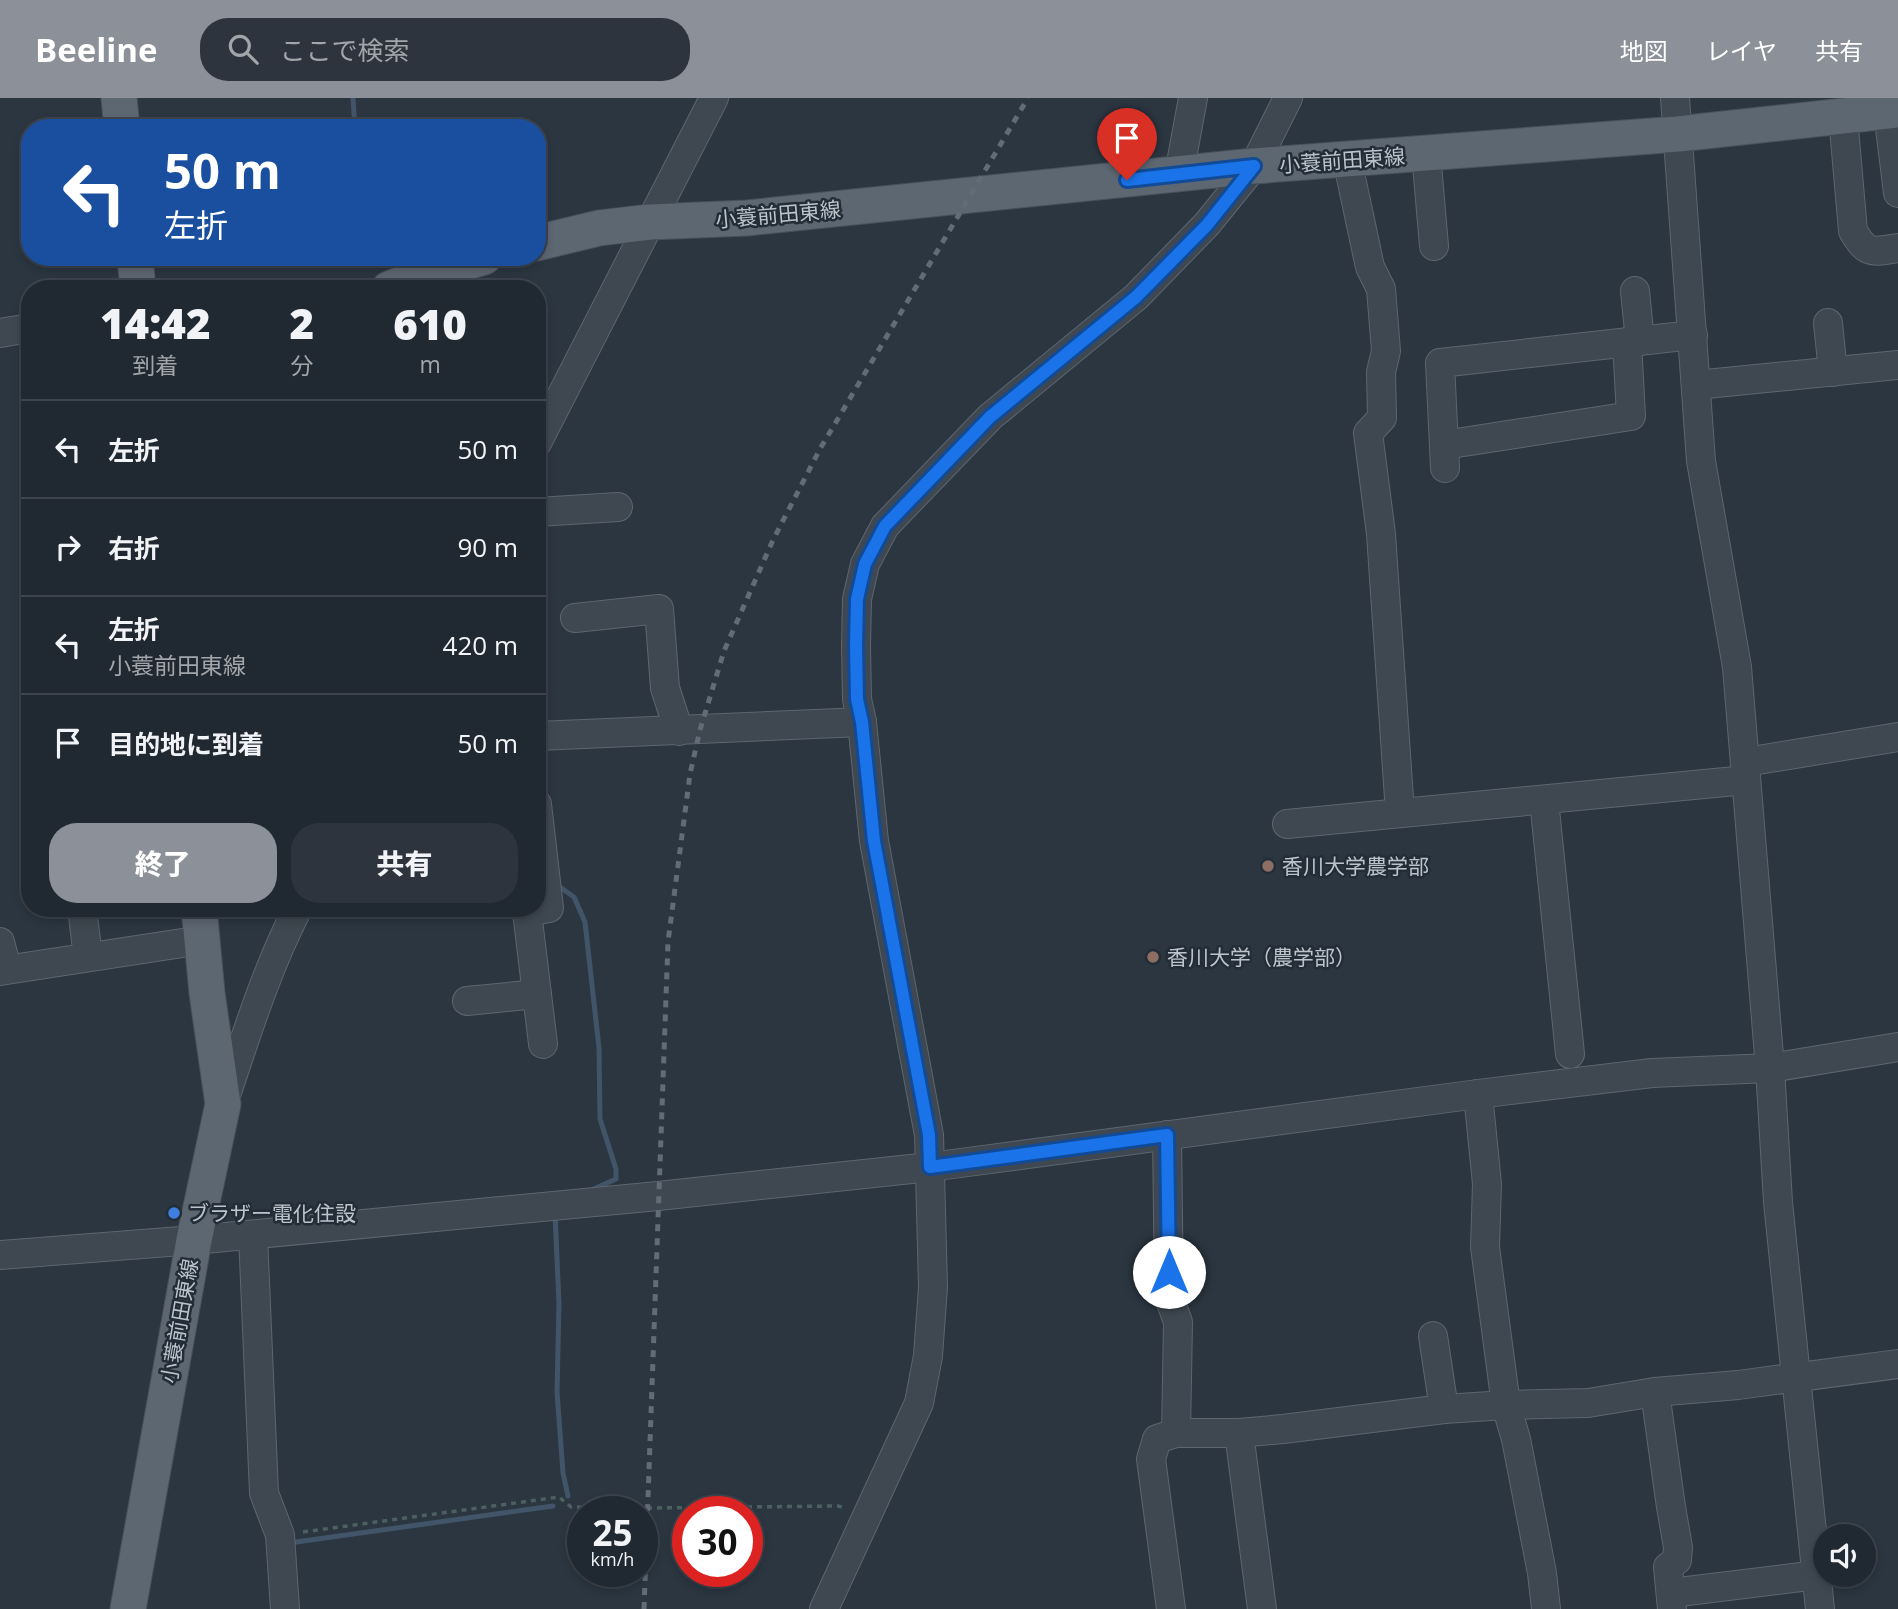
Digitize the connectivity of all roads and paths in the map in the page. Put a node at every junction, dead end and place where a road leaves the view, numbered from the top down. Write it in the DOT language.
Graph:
graph roads {
  1 [pos="119,98"];
  2 [pos="714,98"];
  3 [pos="1193,98"];
  4 [pos="1288,98"];
  5 [pos="1675,98"];
  6 [pos="1893,111"];
  7 [pos="1843,117"];
  8 [pos="121,119"];
  9 [pos="1678,134"];
  10 [pos="1426,153"];
  11 [pos="1347,159"];
  12 [pos="1254,166"];
  13 [pos="1179,174"];
  14 [pos="1898,193"];
  15 [pos="650,222"];
  16 [pos="546,241"];
  17 [pos="1434,246"];
  18 [pos="1898,248"];
  19 [pos="453,266"];
  20 [pos="411,280"];
  21 [pos="1635,291"];
  22 [pos="1828,323"];
  23 [pos="21,329"];
  24 [pos="0,332"];
  25 [pos="1693,335"];
  26 [pos="1634,342"];
  27 [pos="1898,365"];
  28 [pos="1833,372"];
  29 [pos="1696,385"];
  30 [pos="546,425"];
  31 [pos="618,507"];
  32 [pos="546,511"];
  33 [pos="575,618"];
  34 [pos="862,722"];
  35 [pos="546,730"];
  36 [pos="679,731"];
  37 [pos="1898,737"];
  38 [pos="1746,771"];
  39 [pos="1544,800"];
  40 [pos="1400,813"];
  41 [pos="1287,824"];
  42 [pos="546,882"];
  43 [pos="546,909"];
  44 [pos="83,917"];
  45 [pos="293,917"];
  46 [pos="528,917"];
  47 [pos="200,924"];
  48 [pos="0,942"];
  49 [pos="88,957"];
  50 [pos="3,970"];
  51 [pos="537,994"];
  52 [pos="467,1001"];
  53 [pos="543,1044"];
  54 [pos="1898,1047"];
  55 [pos="1570,1054"];
  56 [pos="1770,1068"];
  57 [pos="1478,1094"];
  58 [pos="223,1104"];
  59 [pos="1167,1135"];
  60 [pos="930,1167"];
  61 [pos="253,1235"];
  62 [pos="194,1240"];
  63 [pos="0,1255"];
  64 [pos="1433,1336"];
  65 [pos="1898,1364"];
  66 [pos="1796,1377"];
  67 [pos="1655,1392"];
  68 [pos="1506,1405"];
  69 [pos="1444,1409"];
  70 [pos="1176,1433"];
  71 [pos="1239,1433"];
  72 [pos="868,1515"];
  73 [pos="280,1535"];
  74 [pos="1813,1538"];
  75 [pos="1813,1577"];
  76 [pos="1818,1587"];
  77 [pos="1671,1601"];
  78 [pos="128,1609"];
  79 [pos="285,1609"];
  80 [pos="824,1609"];
  81 [pos="1171,1609"];
  82 [pos="1262,1609"];
  83 [pos="1546,1609"];
  84 [pos="1820,1609"];
  1 -- 8 [label="main road"];
  2 -- 15 [label="street"];
  3 -- 13 [label="street"];
  4 -- 12 [label="street"];
  5 -- 9 [label="street"];
  6 -- 7 [label="main road, 小蓑前田東線"];
  6 -- 14 [label="street"];
  7 -- 9 [label="main road, 小蓑前田東線"];
  7 -- 18 [label="street"];
  9 -- 10 [label="main road, 小蓑前田東線"];
  9 -- 25 [label="street"];
  10 -- 11 [label="main road, 小蓑前田東線"];
  10 -- 17 [label="street"];
  11 -- 12 [label="main road, 小蓑前田東線"];
  11 -- 40 [label="street"];
  12 -- 13 [label="main road, 小蓑前田東線"];
  12 -- 34 [label="street"];
  13 -- 15 [label="main road, 小蓑前田東線"];
  15 -- 16 [label="main road, 小蓑前田東線"];
  15 -- 30 [label="street"];
  19 -- 20 [label="main road"];
  21 -- 26 [label="street"];
  22 -- 28 [label="street"];
  23 -- 24 [label="street"];
  25 -- 26 [label="street"];
  25 -- 29 [label="street"];
  26 -- 26 [label="street"];
  27 -- 28 [label="street"];
  28 -- 29 [label="street"];
  29 -- 38 [label="street"];
  31 -- 32 [label="street"];
  33 -- 36 [label="street"];
  34 -- 36 [label="street"];
  34 -- 60 [label="street"];
  35 -- 36 [label="street"];
  37 -- 38 [label="street"];
  38 -- 39 [label="street"];
  38 -- 56 [label="street"];
  39 -- 40 [label="street"];
  39 -- 55 [label="street"];
  40 -- 41 [label="street"];
  42 -- 43 [label="street"];
  44 -- 49 [label="street"];
  45 -- 58 [label="street"];
  46 -- 51 [label="street"];
  47 -- 49 [label="street"];
  47 -- 58 [label="main road, 小蓑前田東線"];
  48 -- 50 [label="street"];
  49 -- 50 [label="street"];
  51 -- 52 [label="street"];
  51 -- 53 [label="street"];
  54 -- 56 [label="street"];
  56 -- 57 [label="street"];
  56 -- 66 [label="street"];
  57 -- 59 [label="street"];
  57 -- 68 [label="street"];
  58 -- 62 [label="main road, 小蓑前田東線"];
  59 -- 60 [label="street"];
  59 -- 70 [label="street"];
  60 -- 61 [label="street"];
  60 -- 72 [label="street"];
  61 -- 62 [label="street"];
  61 -- 73 [label="street"];
  62 -- 63 [label="street"];
  62 -- 78 [label="main road, 小蓑前田東線"];
  64 -- 69 [label="street"];
  65 -- 66 [label="street"];
  66 -- 67 [label="street"];
  66 -- 74 [label="street"];
  67 -- 68 [label="street"];
  67 -- 77 [label="street"];
  68 -- 69 [label="street"];
  68 -- 83 [label="street"];
  69 -- 71 [label="street"];
  70 -- 71 [label="street"];
  70 -- 81 [label="street"];
  71 -- 82 [label="street"];
  72 -- 73 [label="path"];
  72 -- 80 [label="street"];
  73 -- 79 [label="street"];
  75 -- 77 [label="street"];
  76 -- 84 [label="street"];
}
